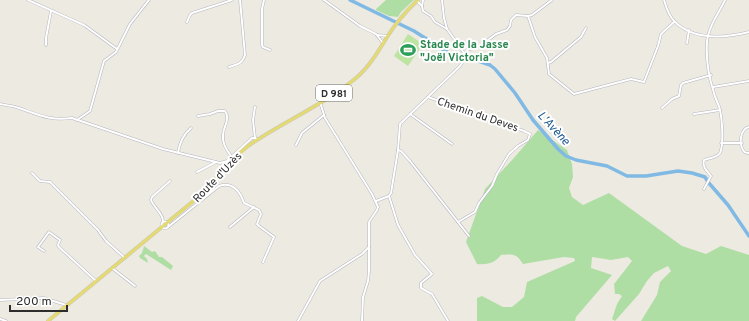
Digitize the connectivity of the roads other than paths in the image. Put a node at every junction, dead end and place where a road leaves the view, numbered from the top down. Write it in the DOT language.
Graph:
graph roads {
  1 [pos="28,0"];
  2 [pos="149,0"];
  3 [pos="232,0"];
  4 [pos="240,0"];
  5 [pos="264,0"];
  6 [pos="324,0"];
  7 [pos="417,0"];
  8 [pos="423,0"];
  9 [pos="442,0"];
  10 [pos="552,0"];
  11 [pos="664,0"];
  12 [pos="725,0"];
  13 [pos="422,6"];
  14 [pos="51,11"];
  15 [pos="528,16"];
  16 [pos="187,22"];
  17 [pos="674,22"];
  18 [pos="586,28"];
  19 [pos="448,29"];
  20 [pos="689,30"];
  21 [pos="749,32"];
  22 [pos="376,34"];
  23 [pos="388,36"];
  24 [pos="708,37"];
  25 [pos="383,43"];
  26 [pos="688,43"];
  27 [pos="46,45"];
  28 [pos="117,49"];
  29 [pos="270,50"];
  30 [pos="462,62"];
  31 [pos="548,63"];
  32 [pos="229,67"];
  33 [pos="710,75"];
  34 [pos="749,81"];
  35 [pos="713,87"];
  36 [pos="428,97"];
  37 [pos="320,102"];
  38 [pos="0,104"];
  39 [pos="255,107"];
  40 [pos="662,108"];
  41 [pos="720,110"];
  42 [pos="410,114"];
  43 [pos="694,114"];
  44 [pos="324,115"];
  45 [pos="198,116"];
  46 [pos="77,120"];
  47 [pos="749,127"];
  48 [pos="191,128"];
  49 [pos="256,139"];
  50 [pos="721,143"];
  51 [pos="742,143"];
  52 [pos="452,144"];
  53 [pos="296,145"];
  54 [pos="398,150"];
  55 [pos="178,153"];
  56 [pos="749,153"];
  57 [pos="231,156"];
  58 [pos="216,162"];
  59 [pos="197,172"];
  60 [pos="32,173"];
  61 [pos="170,181"];
  62 [pos="704,189"];
  63 [pos="389,196"];
  64 [pos="376,201"];
  65 [pos="254,207"];
  66 [pos="163,221"];
  67 [pos="458,222"];
  68 [pos="168,225"];
  69 [pos="163,227"];
  70 [pos="230,227"];
  71 [pos="469,236"];
  72 [pos="369,246"];
  73 [pos="44,251"];
  74 [pos="125,258"];
  75 [pos="263,262"];
  76 [pos="112,268"];
  77 [pos="96,281"];
  78 [pos="135,286"];
  79 [pos="0,300"];
  80 [pos="66,305"];
  81 [pos="0,319"];
  82 [pos="6,321"];
  83 [pos="48,321"];
  84 [pos="298,321"];
  85 [pos="362,321"];
  86 [pos="448,321"];
  1 -- 14 [label="street"];
  2 -- 28 [label="street"];
  3 -- 16 [label="street"];
  4 -- 32 [label="street"];
  5 -- 29 [label="street"];
  6 -- 22 [label="street"];
  7 -- 13 [label="street"];
  7 -- 23 [label="main road, Route d'Uzès / D 981"];
  8 -- 13 [label="street"];
  9 -- 19 [label="street"];
  10 -- 15 [label="street"];
  11 -- 17 [label="street"];
  12 -- 24 [label="street"];
  13 -- 19 [label="street"];
  14 -- 27 [label="street"];
  14 -- 28 [label="street"];
  15 -- 19 [label="street"];
  15 -- 31 [label="street"];
  17 -- 20 [label="street"];
  17 -- 31 [label="street"];
  18 -- 31 [label="street"];
  20 -- 24 [label="street"];
  20 -- 26 [label="street"];
  21 -- 24 [label="street"];
  22 -- 23 [label="street"];
  22 -- 25 [label="street"];
  23 -- 25 [label="main road, Route d'Uzès / D 981"];
  24 -- 33 [label="street"];
  25 -- 37 [label="main road, Route d'Uzès / D 981"];
  28 -- 46 [label="street"];
  30 -- 36 [label="street"];
  33 -- 35 [label="street"];
  33 -- 40 [label="street"];
  34 -- 35 [label="street"];
  35 -- 41 [label="street"];
  36 -- 42 [label="street"];
  36 -- 67 [label="street, Chemin du Deves"];
  37 -- 44 [label="street"];
  37 -- 49 [label="main road, Route d'Uzès / D 981"];
  38 -- 46 [label="street"];
  39 -- 49 [label="street"];
  41 -- 43 [label="street"];
  41 -- 50 [label="street"];
  42 -- 52 [label="street"];
  42 -- 54 [label="street"];
  44 -- 53 [label="street"];
  44 -- 64 [label="street"];
  45 -- 57 [label="street"];
  46 -- 55 [label="street"];
  47 -- 51 [label="street"];
  48 -- 55 [label="street"];
  49 -- 57 [label="street"];
  49 -- 68 [label="main road, Route d'Uzès / D 981"];
  50 -- 51 [label="street"];
  50 -- 62 [label="street"];
  51 -- 56 [label="street"];
  54 -- 63 [label="street"];
  54 -- 67 [label="street"];
  55 -- 58 [label="street"];
  57 -- 58 [label="street"];
  58 -- 59 [label="street"];
  60 -- 74 [label="street"];
  61 -- 66 [label="street"];
  63 -- 64 [label="street"];
  63 -- 86 [label="street"];
  64 -- 72 [label="street"];
  65 -- 68 [label="street"];
  65 -- 70 [label="street"];
  65 -- 75 [label="street"];
  66 -- 68 [label="street"];
  66 -- 69 [label="street"];
  67 -- 71 [label="street"];
  68 -- 69 [label="main road, Route d'Uzès / D 981"];
  69 -- 74 [label="main road, Route d'Uzès / D 981"];
  72 -- 84 [label="street"];
  72 -- 85 [label="street"];
  73 -- 77 [label="street"];
  74 -- 76 [label="main road, Route d'Uzès / D 981"];
  76 -- 77 [label="main road, Route d'Uzès / D 981"];
  76 -- 78 [label="street"];
  77 -- 80 [label="main road, Route d'Uzès / D 981"];
  79 -- 80 [label="street"];
  80 -- 83 [label="main road, Route d'Uzès / D 981"];
  81 -- 82 [label="street"];
}
